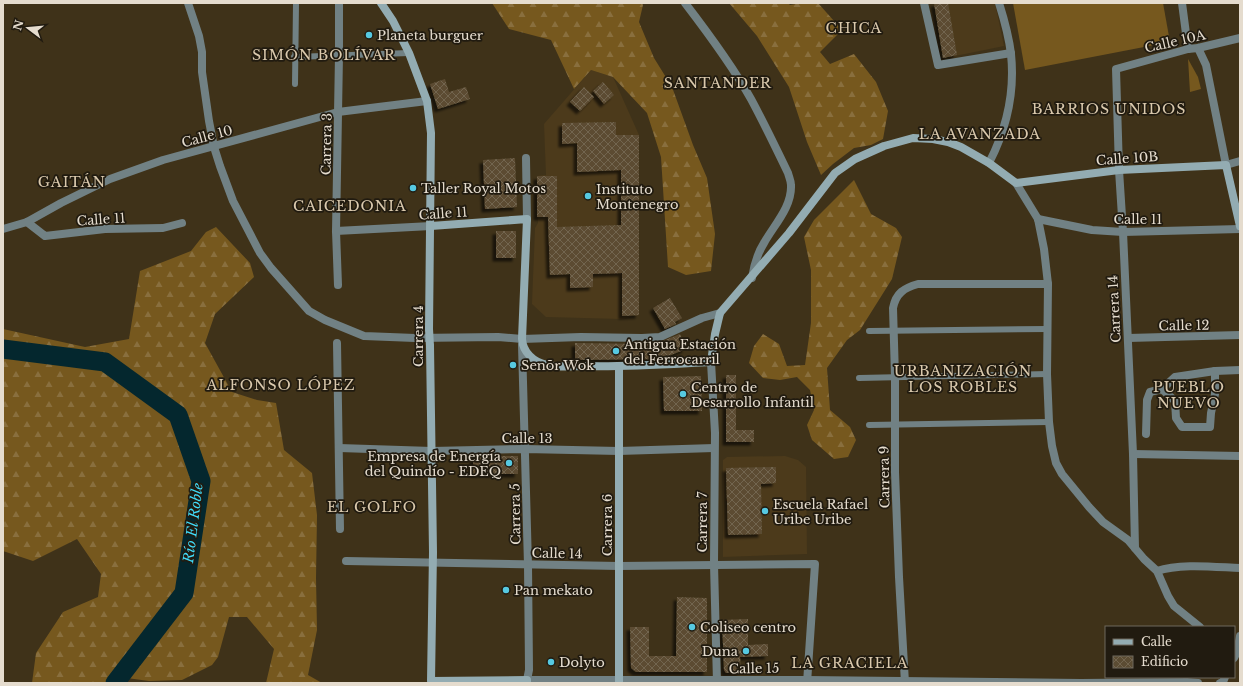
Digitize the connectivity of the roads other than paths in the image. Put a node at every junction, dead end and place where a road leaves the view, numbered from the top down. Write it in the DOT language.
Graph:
graph roads {
  1 [pos="188,3"];
  2 [pos="296,3"];
  3 [pos="339,3"];
  4 [pos="381,3"];
  5 [pos="685,3"];
  6 [pos="924,3"];
  7 [pos="1000,3"];
  8 [pos="1182,3"];
  9 [pos="1240,38"];
  10 [pos="1198,48"];
  11 [pos="1188,49"];
  12 [pos="409,53"];
  13 [pos="1011,53"];
  14 [pos="339,55"];
  15 [pos="294,57"];
  16 [pos="1116,69"];
  17 [pos="295,84"];
  18 [pos="427,101"];
  19 [pos="338,112"];
  20 [pos="214,147"];
  21 [pos="526,158"];
  22 [pos="1240,161"];
  23 [pos="989,163"];
  24 [pos="1226,164"];
  25 [pos="1118,170"];
  26 [pos="1016,183"];
  27 [pos="1038,218"];
  28 [pos="527,219"];
  29 [pos="27,222"];
  30 [pos="182,223"];
  31 [pos="431,226"];
  32 [pos="1240,228"];
  33 [pos="3,229"];
  34 [pos="336,231"];
  35 [pos="1123,232"];
  36 [pos="752,278"];
  37 [pos="338,284"];
  38 [pos="1048,284"];
  39 [pos="720,314"];
  40 [pos="1048,329"];
  41 [pos="869,331"];
  42 [pos="894,331"];
  43 [pos="1240,335"];
  44 [pos="1128,338"];
  45 [pos="522,342"];
  46 [pos="337,343"];
  47 [pos="711,362"];
  48 [pos="619,366"];
  49 [pos="1240,370"];
  50 [pos="1215,371"];
  51 [pos="1047,374"];
  52 [pos="896,377"];
  53 [pos="859,378"];
  54 [pos="1162,389"];
  55 [pos="1049,422"];
  56 [pos="869,425"];
  57 [pos="895,425"];
  58 [pos="1146,434"];
  59 [pos="339,448"];
  60 [pos="714,448"];
  61 [pos="525,449"];
  62 [pos="432,450"];
  63 [pos="619,451"];
  64 [pos="1133,454"];
  65 [pos="1240,456"];
  66 [pos="340,529"];
  67 [pos="1135,548"];
  68 [pos="346,561"];
  69 [pos="432,563"];
  70 [pos="714,564"];
  71 [pos="528,565"];
  72 [pos="618,566"];
  73 [pos="1240,568"];
  74 [pos="1157,571"];
  75 [pos="1199,626"];
  76 [pos="1240,636"];
  77 [pos="1237,655"];
  78 [pos="430,680"];
  79 [pos="619,681"];
  80 [pos="807,681"];
  81 [pos="527,682"];
  82 [pos="717,682"];
  83 [pos="905,682"];
  84 [pos="1187,682"];
  85 [pos="1198,683"];
  1 -- 20 [label="street"];
  2 -- 15 [label="lane"];
  3 -- 14 [label="street, Carrera 3"];
  4 -- 12 [label="main road, Carrera 4"];
  5 -- 36 [label="street"];
  6 -- 13 [label="street"];
  7 -- 13 [label="street"];
  8 -- 11 [label="street"];
  9 -- 10 [label="street, Calle 10A"];
  10 -- 11 [label="street, Calle 10A"];
  10 -- 24 [label="street"];
  11 -- 16 [label="street, Calle 10A"];
  12 -- 14 [label="lane"];
  12 -- 18 [label="main road, Carrera 4"];
  13 -- 23 [label="street"];
  14 -- 15 [label="lane"];
  14 -- 19 [label="street, Carrera 3"];
  15 -- 17 [label="lane"];
  16 -- 25 [label="street, Carrera 14"];
  18 -- 19 [label="street, Calle 10"];
  18 -- 31 [label="main road, Carrera 4"];
  19 -- 20 [label="street, Calle 10"];
  19 -- 34 [label="street, Carrera 3"];
  20 -- 29 [label="street, Calle 10"];
  20 -- 45 [label="street"];
  21 -- 28 [label="street, Carrera 5"];
  22 -- 24 [label="street, Calle 10B"];
  23 -- 26 [label="main road"];
  23 -- 36 [label="main road"];
  24 -- 25 [label="main road, Calle 10B"];
  24 -- 32 [label="main road"];
  25 -- 26 [label="main road, Calle 10B"];
  25 -- 35 [label="street, Carrera 14"];
  26 -- 27 [label="street"];
  27 -- 35 [label="street, Calle 11"];
  27 -- 38 [label="street"];
  28 -- 31 [label="main road, Calle 11"];
  28 -- 45 [label="main road, Carrera 5"];
  29 -- 30 [label="street, Calle 11"];
  29 -- 33 [label="street, Calle 10"];
  31 -- 34 [label="street, Calle 11"];
  31 -- 62 [label="main road, Carrera 4, bridge"];
  32 -- 35 [label="street, Calle 11"];
  34 -- 37 [label="street, Carrera 3"];
  35 -- 44 [label="street, Carrera 14"];
  36 -- 39 [label="main road"];
  38 -- 40 [label="street"];
  38 -- 42 [label="street, Carrera 9"];
  39 -- 45 [label="street"];
  39 -- 47 [label="main road"];
  40 -- 42 [label="lane"];
  40 -- 51 [label="street"];
  41 -- 42 [label="lane"];
  42 -- 52 [label="street, Carrera 9"];
  43 -- 44 [label="street, Calle 12"];
  44 -- 64 [label="street, Carrera 14"];
  45 -- 48 [label="main road"];
  45 -- 61 [label="street, Carrera 5"];
  46 -- 59 [label="street"];
  47 -- 48 [label="main road"];
  47 -- 60 [label="street, Carrera 7"];
  48 -- 63 [label="main road, Carrera 6"];
  49 -- 50 [label="street"];
  50 -- 54 [label="street"];
  50 -- 54 [label="street"];
  51 -- 52 [label="lane"];
  51 -- 55 [label="street"];
  52 -- 53 [label="lane"];
  52 -- 57 [label="street, Carrera 9"];
  54 -- 58 [label="street"];
  55 -- 57 [label="lane"];
  55 -- 67 [label="street"];
  56 -- 57 [label="lane"];
  57 -- 83 [label="street, Carrera 9"];
  59 -- 62 [label="street, Calle 13"];
  59 -- 66 [label="street"];
  60 -- 63 [label="street, Calle 13"];
  60 -- 70 [label="street, Carrera 7"];
  61 -- 62 [label="street, Calle 13"];
  61 -- 63 [label="street, Calle 13"];
  61 -- 71 [label="street, Carrera 5"];
  62 -- 69 [label="main road, Carrera 4"];
  63 -- 72 [label="main road, Carrera 6"];
  64 -- 65 [label="street"];
  64 -- 67 [label="street, Carrera 14"];
  67 -- 74 [label="street"];
  68 -- 69 [label="street, Calle 14"];
  69 -- 71 [label="street, Calle 14"];
  69 -- 78 [label="main road, Carrera 4"];
  70 -- 72 [label="street, Calle 14"];
  70 -- 80 [label="street, Calle 14"];
  70 -- 82 [label="street, Carrera 7"];
  71 -- 72 [label="street, Calle 14"];
  71 -- 81 [label="street, Carrera 5"];
  72 -- 79 [label="main road, Carrera 6"];
  73 -- 74 [label="street"];
  74 -- 75 [label="street"];
  76 -- 77 [label="street"];
  78 -- 81 [label="main road, Calle 15"];
  79 -- 81 [label="street, Calle 15"];
  79 -- 82 [label="street, Calle 15"];
  80 -- 82 [label="street, Calle 15"];
  80 -- 83 [label="street, Calle 15"];
  83 -- 84 [label="street, Calle 15"];
  84 -- 85 [label="street, Calle 15"];
}
